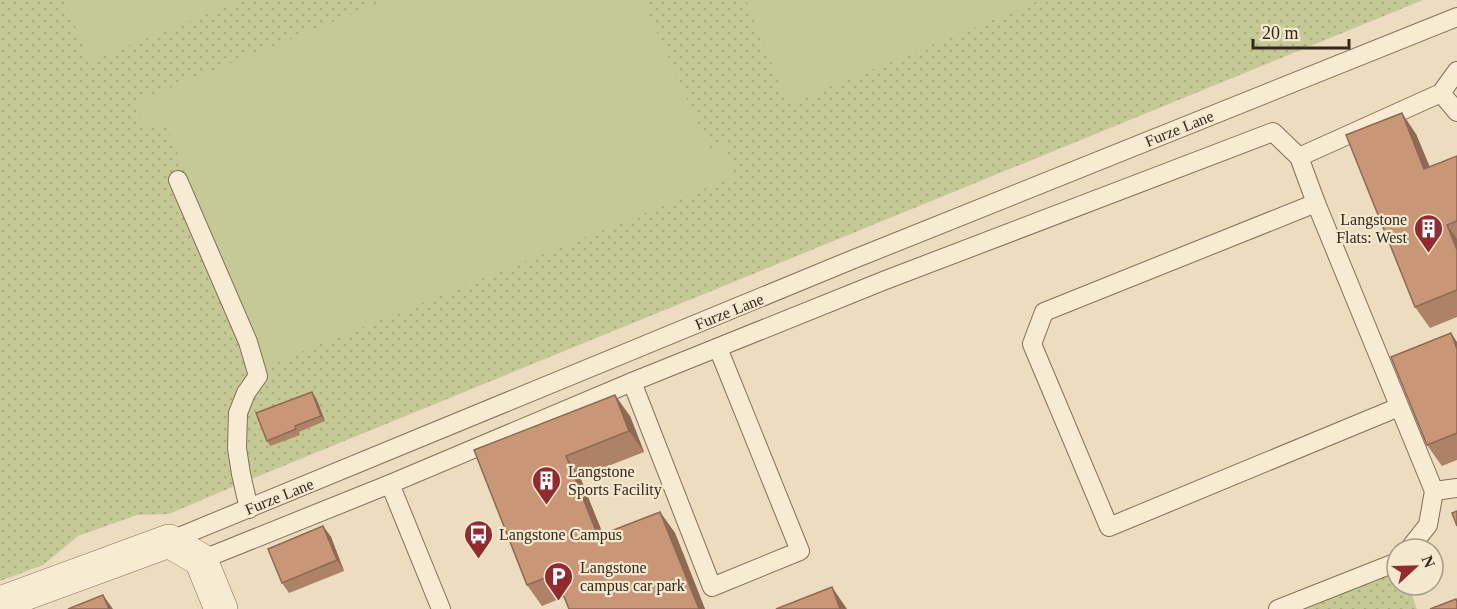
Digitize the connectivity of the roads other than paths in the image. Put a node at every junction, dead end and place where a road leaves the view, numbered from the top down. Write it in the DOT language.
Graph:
graph roads {
  1 [pos="1457,17"];
  2 [pos="1457,71"];
  3 [pos="1441,93"];
  4 [pos="1457,112"];
  5 [pos="1299,157"];
  6 [pos="178,180"];
  7 [pos="1316,203"];
  8 [pos="718,348"];
  9 [pos="632,382"];
  10 [pos="1399,407"];
  11 [pos="390,484"];
  12 [pos="1457,488"];
  13 [pos="1434,491"];
  14 [pos="249,509"];
  15 [pos="1418,537"];
  16 [pos="169,541"];
  17 [pos="201,560"];
  18 [pos="1385,567"];
  19 [pos="0,603"];
  20 [pos="221,609"];
  21 [pos="441,609"];
  22 [pos="1278,609"];
  1 -- 14 [label="lane, Furze Lane"];
  2 -- 3 [label="lane"];
  3 -- 4 [label="lane"];
  3 -- 5 [label="lane"];
  5 -- 7 [label="lane"];
  5 -- 8 [label="lane"];
  6 -- 14 [label="lane"];
  7 -- 10 [label="lane"];
  7 -- 10 [label="lane"];
  8 -- 9 [label="lane"];
  8 -- 9 [label="lane"];
  9 -- 11 [label="lane"];
  10 -- 13 [label="lane"];
  11 -- 17 [label="lane"];
  11 -- 21 [label="lane"];
  12 -- 13 [label="lane"];
  13 -- 15 [label="lane"];
  14 -- 16 [label="lane, Furze Lane"];
  16 -- 17 [label="street"];
  16 -- 19 [label="street, Furze Lane"];
  17 -- 20 [label="street"];
  18 -- 22 [label="lane"];
}
